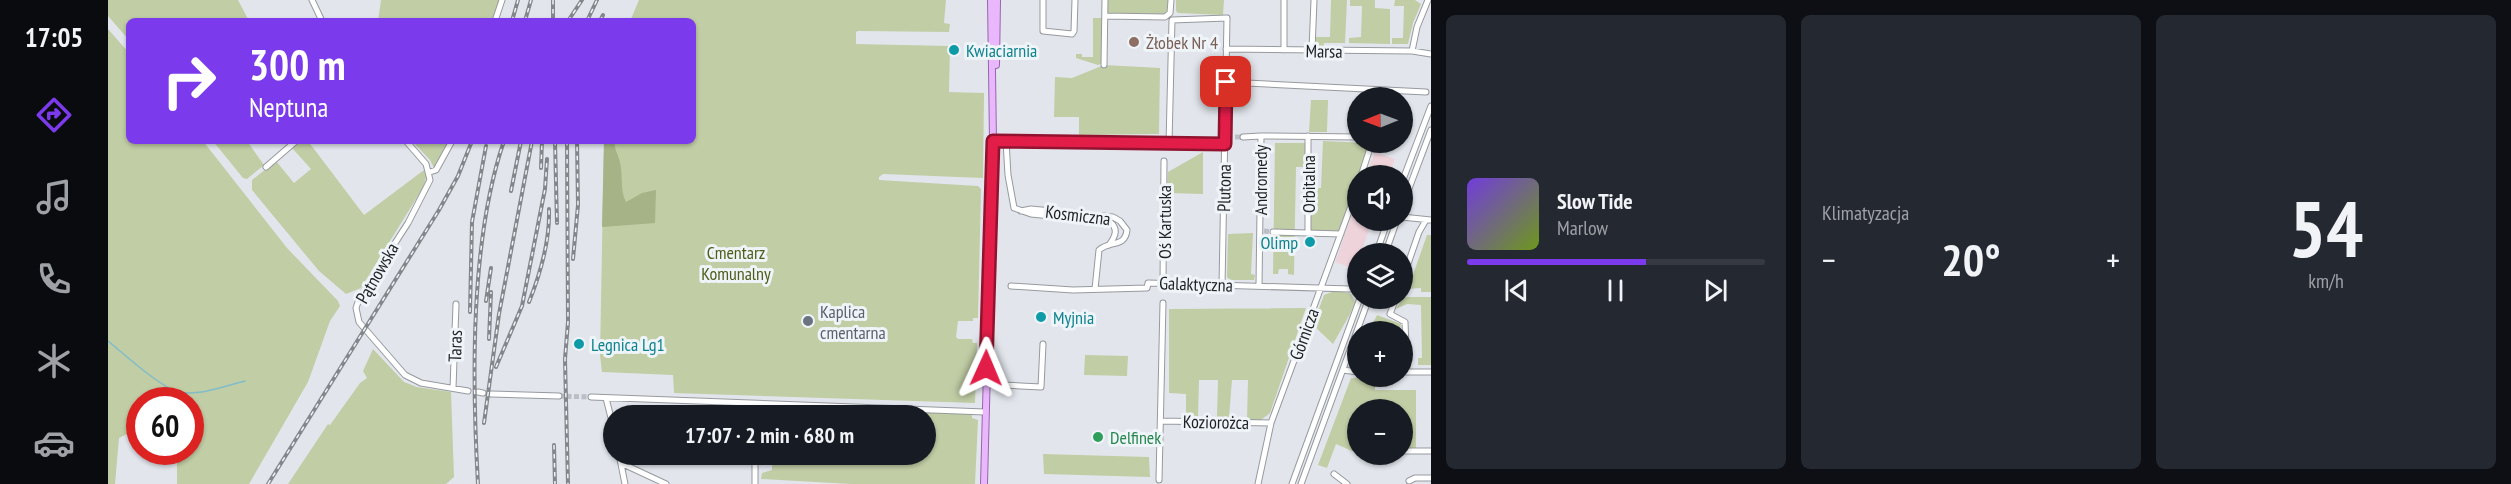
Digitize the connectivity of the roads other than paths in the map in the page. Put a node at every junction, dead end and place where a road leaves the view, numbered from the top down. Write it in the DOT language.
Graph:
graph roads {
  1 [pos="312,0"];
  2 [pos="502,0"];
  3 [pos="991,0"];
  4 [pos="997,0"];
  5 [pos="1043,0"];
  6 [pos="1074,0"];
  7 [pos="1105,0"];
  8 [pos="1171,0"];
  9 [pos="1284,0"];
  10 [pos="1314,0"];
  11 [pos="1428,0"];
  12 [pos="1105,16"];
  13 [pos="321,18"];
  14 [pos="496,18"];
  15 [pos="1226,49"];
  16 [pos="1284,50"];
  17 [pos="1312,50"];
  18 [pos="1412,51"];
  19 [pos="1431,52"];
  20 [pos="1104,65"];
  21 [pos="993,77"];
  22 [pos="1226,82"];
  23 [pos="1426,92"];
  24 [pos="1431,106"];
  25 [pos="1431,130"];
  26 [pos="1261,136"];
  27 [pos="1308,136"];
  28 [pos="1235,137"];
  29 [pos="1243,137"];
  30 [pos="1347,137"];
  31 [pos="1225,140"];
  32 [pos="993,141"];
  33 [pos="1006,141"];
  34 [pos="1169,143"];
  35 [pos="293,144"];
  36 [pos="409,144"];
  37 [pos="450,144"];
  38 [pos="1164,161"];
  39 [pos="1408,165"];
  40 [pos="266,167"];
  41 [pos="430,172"];
  42 [pos="1413,178"];
  43 [pos="1020,211"];
  44 [pos="1347,217"];
  45 [pos="1413,218"];
  46 [pos="1429,220"];
  47 [pos="1273,231"];
  48 [pos="1306,233"];
  49 [pos="1341,234"];
  50 [pos="1109,245"];
  51 [pos="1413,249"];
  52 [pos="1163,283"];
  53 [pos="1259,285"];
  54 [pos="1011,286"];
  55 [pos="1222,286"];
  56 [pos="1321,288"];
  57 [pos="1095,289"];
  58 [pos="1347,289"];
  59 [pos="1163,303"];
  60 [pos="456,304"];
  61 [pos="1356,309"];
  62 [pos="1365,309"];
  63 [pos="1392,309"];
  64 [pos="1403,321"];
  65 [pos="1043,344"];
  66 [pos="1343,369"];
  67 [pos="1347,370"];
  68 [pos="1413,372"];
  69 [pos="1431,372"];
  70 [pos="986,384"];
  71 [pos="453,388"];
  72 [pos="468,391"];
  73 [pos="491,394"];
  74 [pos="560,396"];
  75 [pos="591,397"];
  76 [pos="606,398"];
  77 [pos="755,404"];
  78 [pos="608,405"];
  79 [pos="985,412"];
  80 [pos="1161,421"];
  81 [pos="1271,423"];
  82 [pos="1413,451"];
  83 [pos="1431,451"];
  84 [pos="621,465"];
  85 [pos="625,465"];
  86 [pos="755,465"];
  87 [pos="1334,474"];
  88 [pos="1431,478"];
  89 [pos="1159,480"];
  90 [pos="1409,481"];
  91 [pos="625,484"];
  92 [pos="666,484"];
  93 [pos="755,484"];
  94 [pos="984,484"];
  95 [pos="1258,484"];
  96 [pos="1292,484"];
  97 [pos="1301,484"];
  98 [pos="1347,484"];
  1 -- 13 [label="street"];
  2 -- 14 [label="street"];
  3 -- 21 [label="main road"];
  4 -- 21 [label="main road"];
  5 -- 6 [label="street"];
  7 -- 12 [label="street"];
  8 -- 12 [label="street"];
  9 -- 16 [label="street"];
  10 -- 17 [label="street"];
  11 -- 18 [label="street"];
  12 -- 20 [label="street"];
  15 -- 16 [label="street, Marsa"];
  15 -- 22 [label="street, Plutona"];
  15 -- 34 [label="street, Plutona"];
  16 -- 17 [label="street, Marsa"];
  17 -- 18 [label="street, Marsa"];
  18 -- 19 [label="street, Marsa"];
  21 -- 32 [label="main road"];
  22 -- 23 [label="street"];
  22 -- 31 [label="street, Plutona"];
  24 -- 39 [label="street"];
  25 -- 42 [label="street"];
  26 -- 27 [label="street, Andromedy"];
  26 -- 29 [label="street"];
  26 -- 53 [label="street, Andromedy"];
  27 -- 30 [label="street, Andromedy"];
  27 -- 48 [label="street, Orbitalna"];
  28 -- 31 [label="street"];
  31 -- 34 [label="street"];
  31 -- 55 [label="street, Plutona"];
  32 -- 33 [label="street"];
  32 -- 70 [label="main road"];
  33 -- 34 [label="street"];
  33 -- 43 [label="street, Kosmiczna"];
  35 -- 40 [label="street"];
  36 -- 41 [label="street"];
  37 -- 41 [label="street, Pątnowska"];
  38 -- 52 [label="street, Oś Kartuska"];
  41 -- 71 [label="street, Pątnowska"];
  43 -- 50 [label="street"];
  43 -- 50 [label="street, Kosmiczna"];
  44 -- 49 [label="street, Górnicza"];
  45 -- 46 [label="street"];
  46 -- 51 [label="street"];
  47 -- 48 [label="street"];
  48 -- 49 [label="street, Orbitalna"];
  49 -- 56 [label="street, Górnicza"];
  50 -- 57 [label="street, Kosmiczna"];
  52 -- 55 [label="street, Galaktyczna"];
  52 -- 57 [label="street, Galaktyczna"];
  53 -- 55 [label="street, Galaktyczna"];
  53 -- 56 [label="street, Galaktyczna"];
  54 -- 57 [label="street, Galaktyczna"];
  56 -- 58 [label="street, Galaktyczna"];
  56 -- 81 [label="street, Górnicza"];
  59 -- 80 [label="street"];
  60 -- 71 [label="street, Taras"];
  61 -- 96 [label="street"];
  62 -- 66 [label="street"];
  63 -- 64 [label="street"];
  65 -- 70 [label="street"];
  66 -- 67 [label="street"];
  66 -- 97 [label="street"];
  68 -- 69 [label="street"];
  70 -- 79 [label="main road"];
  71 -- 72 [label="street, Pątnowska"];
  73 -- 74 [label="street"];
  75 -- 76 [label="street"];
  76 -- 77 [label="street"];
  76 -- 78 [label="street"];
  77 -- 79 [label="street"];
  79 -- 94 [label="main road"];
  80 -- 81 [label="street, Koziorożca"];
  80 -- 89 [label="street"];
  81 -- 95 [label="street, Górnicza"];
  82 -- 83 [label="street"];
  84 -- 91 [label="street"];
  85 -- 92 [label="street"];
  86 -- 93 [label="street"];
  87 -- 98 [label="street"];
  88 -- 90 [label="street"];
}
